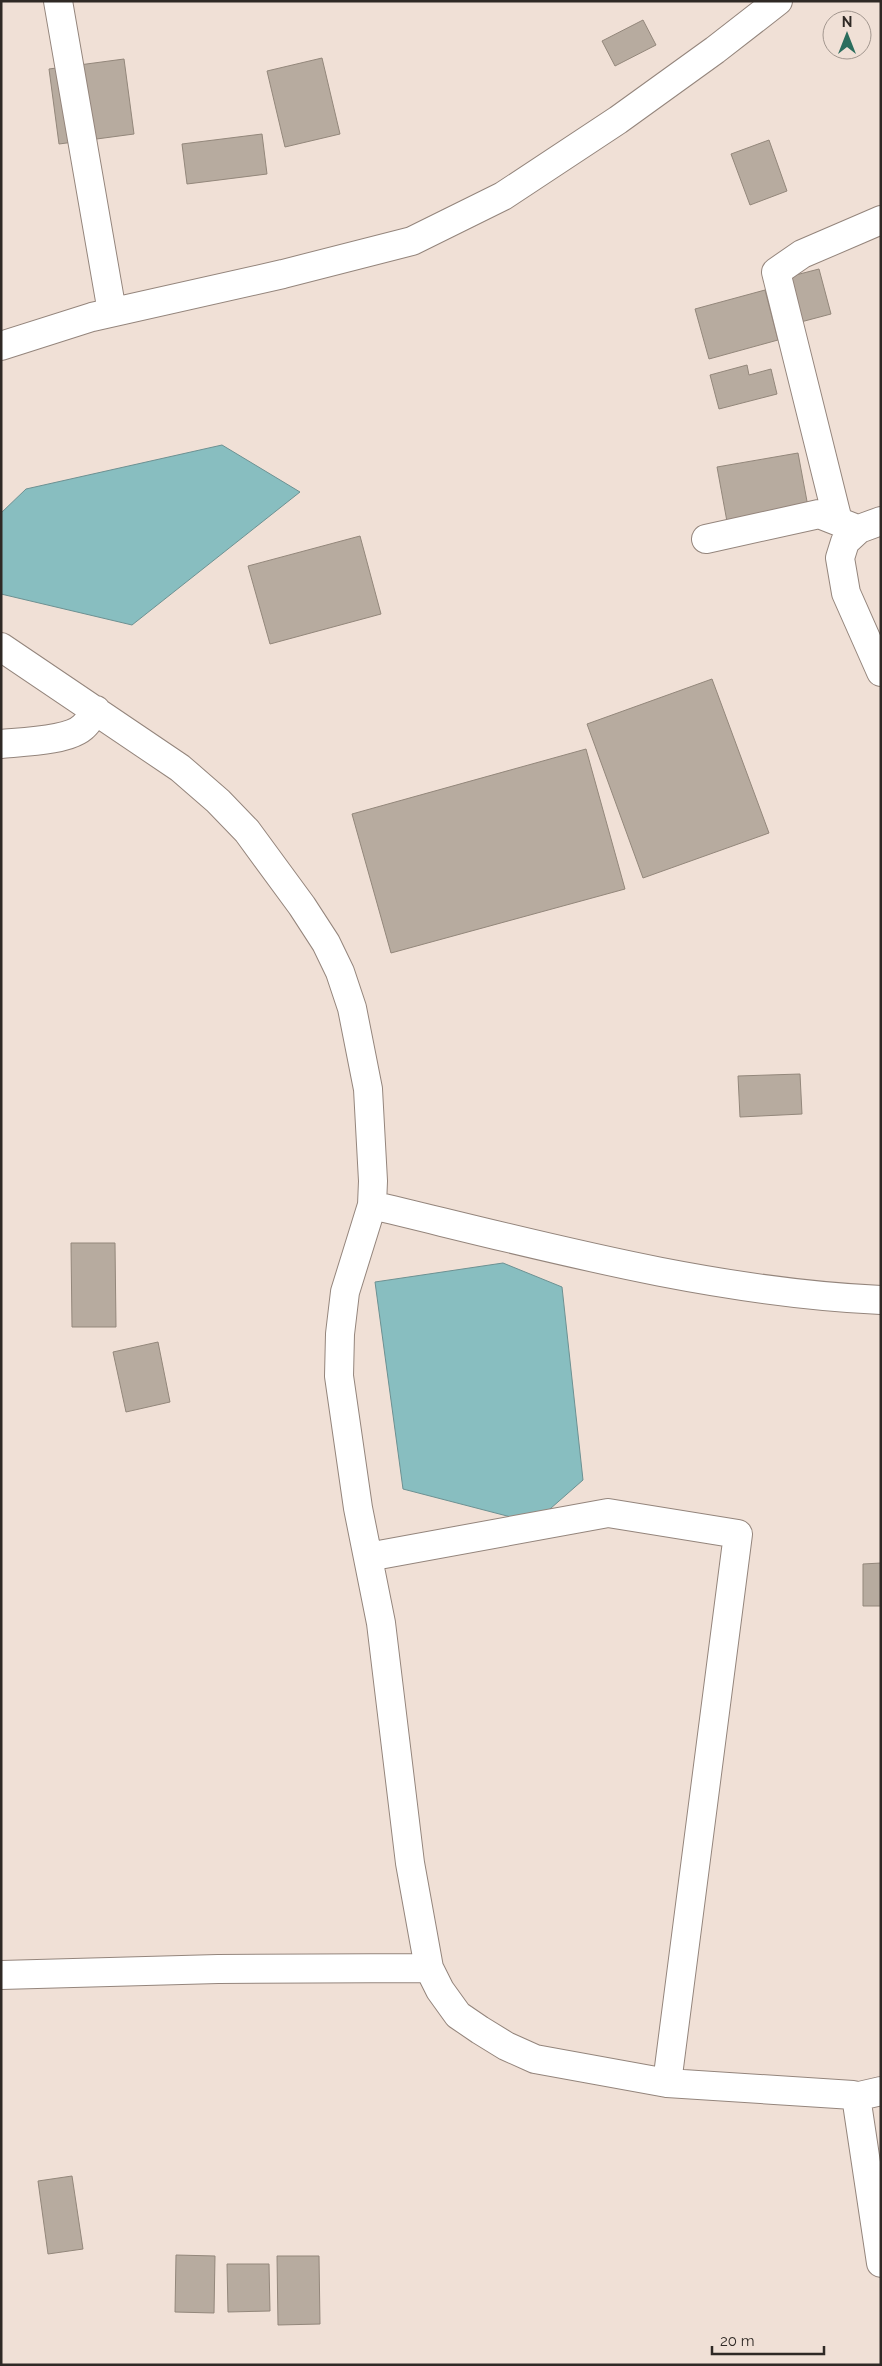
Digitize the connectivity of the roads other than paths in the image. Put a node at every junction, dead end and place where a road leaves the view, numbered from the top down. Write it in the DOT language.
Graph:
graph roads {
  1 [pos="58,1"];
  2 [pos="778,1"];
  3 [pos="881,220"];
  4 [pos="112,312"];
  5 [pos="1,346"];
  6 [pos="805,447"];
  7 [pos="849,521"];
  8 [pos="706,538"];
  9 [pos="1,647"];
  10 [pos="881,672"];
  11 [pos="96,710"];
  12 [pos="1,744"];
  13 [pos="372,1205"];
  14 [pos="881,1300"];
  15 [pos="368,1557"];
  16 [pos="430,1968"];
  17 [pos="1,1975"];
  18 [pos="667,2083"];
  19 [pos="868,2094"];
  20 [pos="881,2263"];
  1 -- 4 [label="street"];
  2 -- 4 [label="street"];
  3 -- 7 [label="street"];
  4 -- 5 [label="street"];
  6 -- 7 [label="street"];
  7 -- 8 [label="street"];
  7 -- 10 [label="street"];
  9 -- 11 [label="street"];
  11 -- 12 [label="street"];
  11 -- 13 [label="street"];
  13 -- 14 [label="street"];
  13 -- 15 [label="street"];
  15 -- 16 [label="street"];
  15 -- 18 [label="street"];
  16 -- 17 [label="street"];
  16 -- 18 [label="street"];
  18 -- 19 [label="street"];
  19 -- 20 [label="street"];
}
